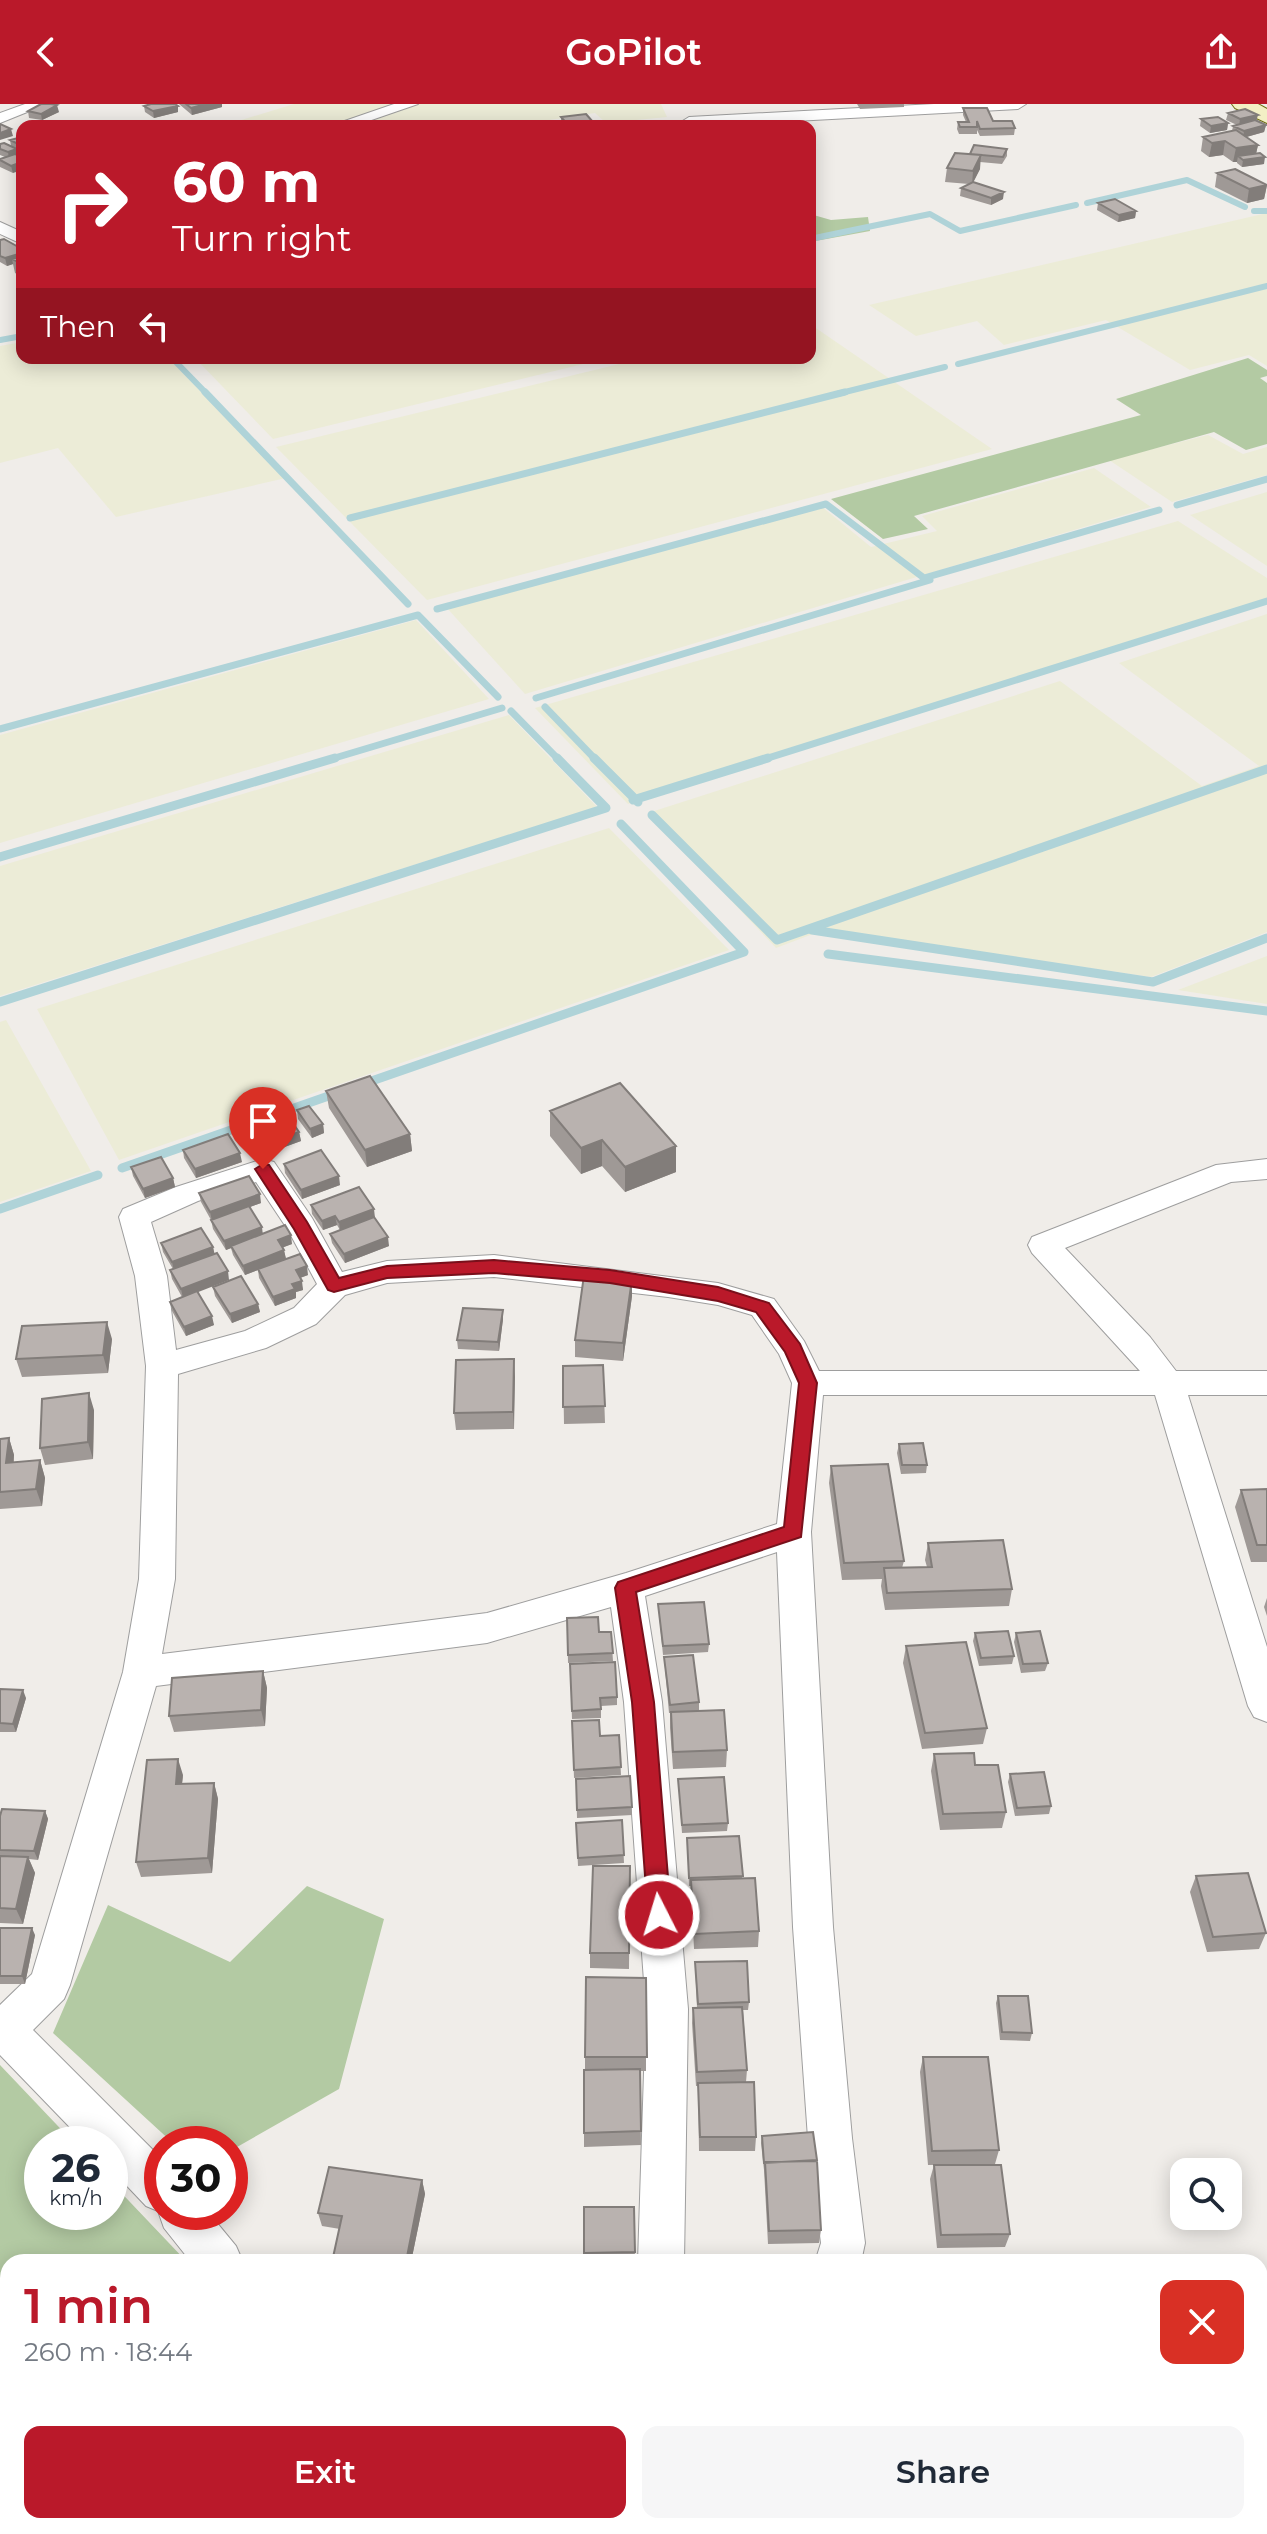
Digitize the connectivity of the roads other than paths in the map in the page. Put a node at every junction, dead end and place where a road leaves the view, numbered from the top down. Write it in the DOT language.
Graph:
graph roads {
  1 [pos="39,104"];
  2 [pos="410,104"];
  3 [pos="1018,104"];
  4 [pos="1242,104"];
  5 [pos="845,109"];
  6 [pos="1267,117"];
  7 [pos="0,118"];
  8 [pos="358,120"];
  9 [pos="731,120"];
  10 [pos="1267,1169"];
  11 [pos="334,1286"];
  12 [pos="162,1366"];
  13 [pos="808,1383"];
  14 [pos="1168,1384"];
  15 [pos="1263,1389"];
  16 [pos="794,1532"];
  17 [pos="626,1588"];
  18 [pos="141,1672"];
  19 [pos="1267,1706"];
  20 [pos="1,2030"];
  21 [pos="144,2172"];
  22 [pos="194,2230"];
  23 [pos="214,2254"];
  24 [pos="661,2254"];
  25 [pos="840,2254"];
  1 -- 7 [label="street"];
  2 -- 8 [label="street"];
  3 -- 5 [label="street"];
  4 -- 6 [label="main road"];
  5 -- 9 [label="street"];
  10 -- 14 [label="street"];
  11 -- 12 [label="street"];
  11 -- 12 [label="street"];
  11 -- 13 [label="street"];
  12 -- 18 [label="street"];
  13 -- 14 [label="street"];
  13 -- 16 [label="street"];
  14 -- 15 [label="street"];
  14 -- 19 [label="street"];
  16 -- 17 [label="street"];
  16 -- 25 [label="street"];
  17 -- 18 [label="street"];
  17 -- 24 [label="street"];
  18 -- 20 [label="street"];
  20 -- 21 [label="street"];
  22 -- 23 [label="street"];
}
